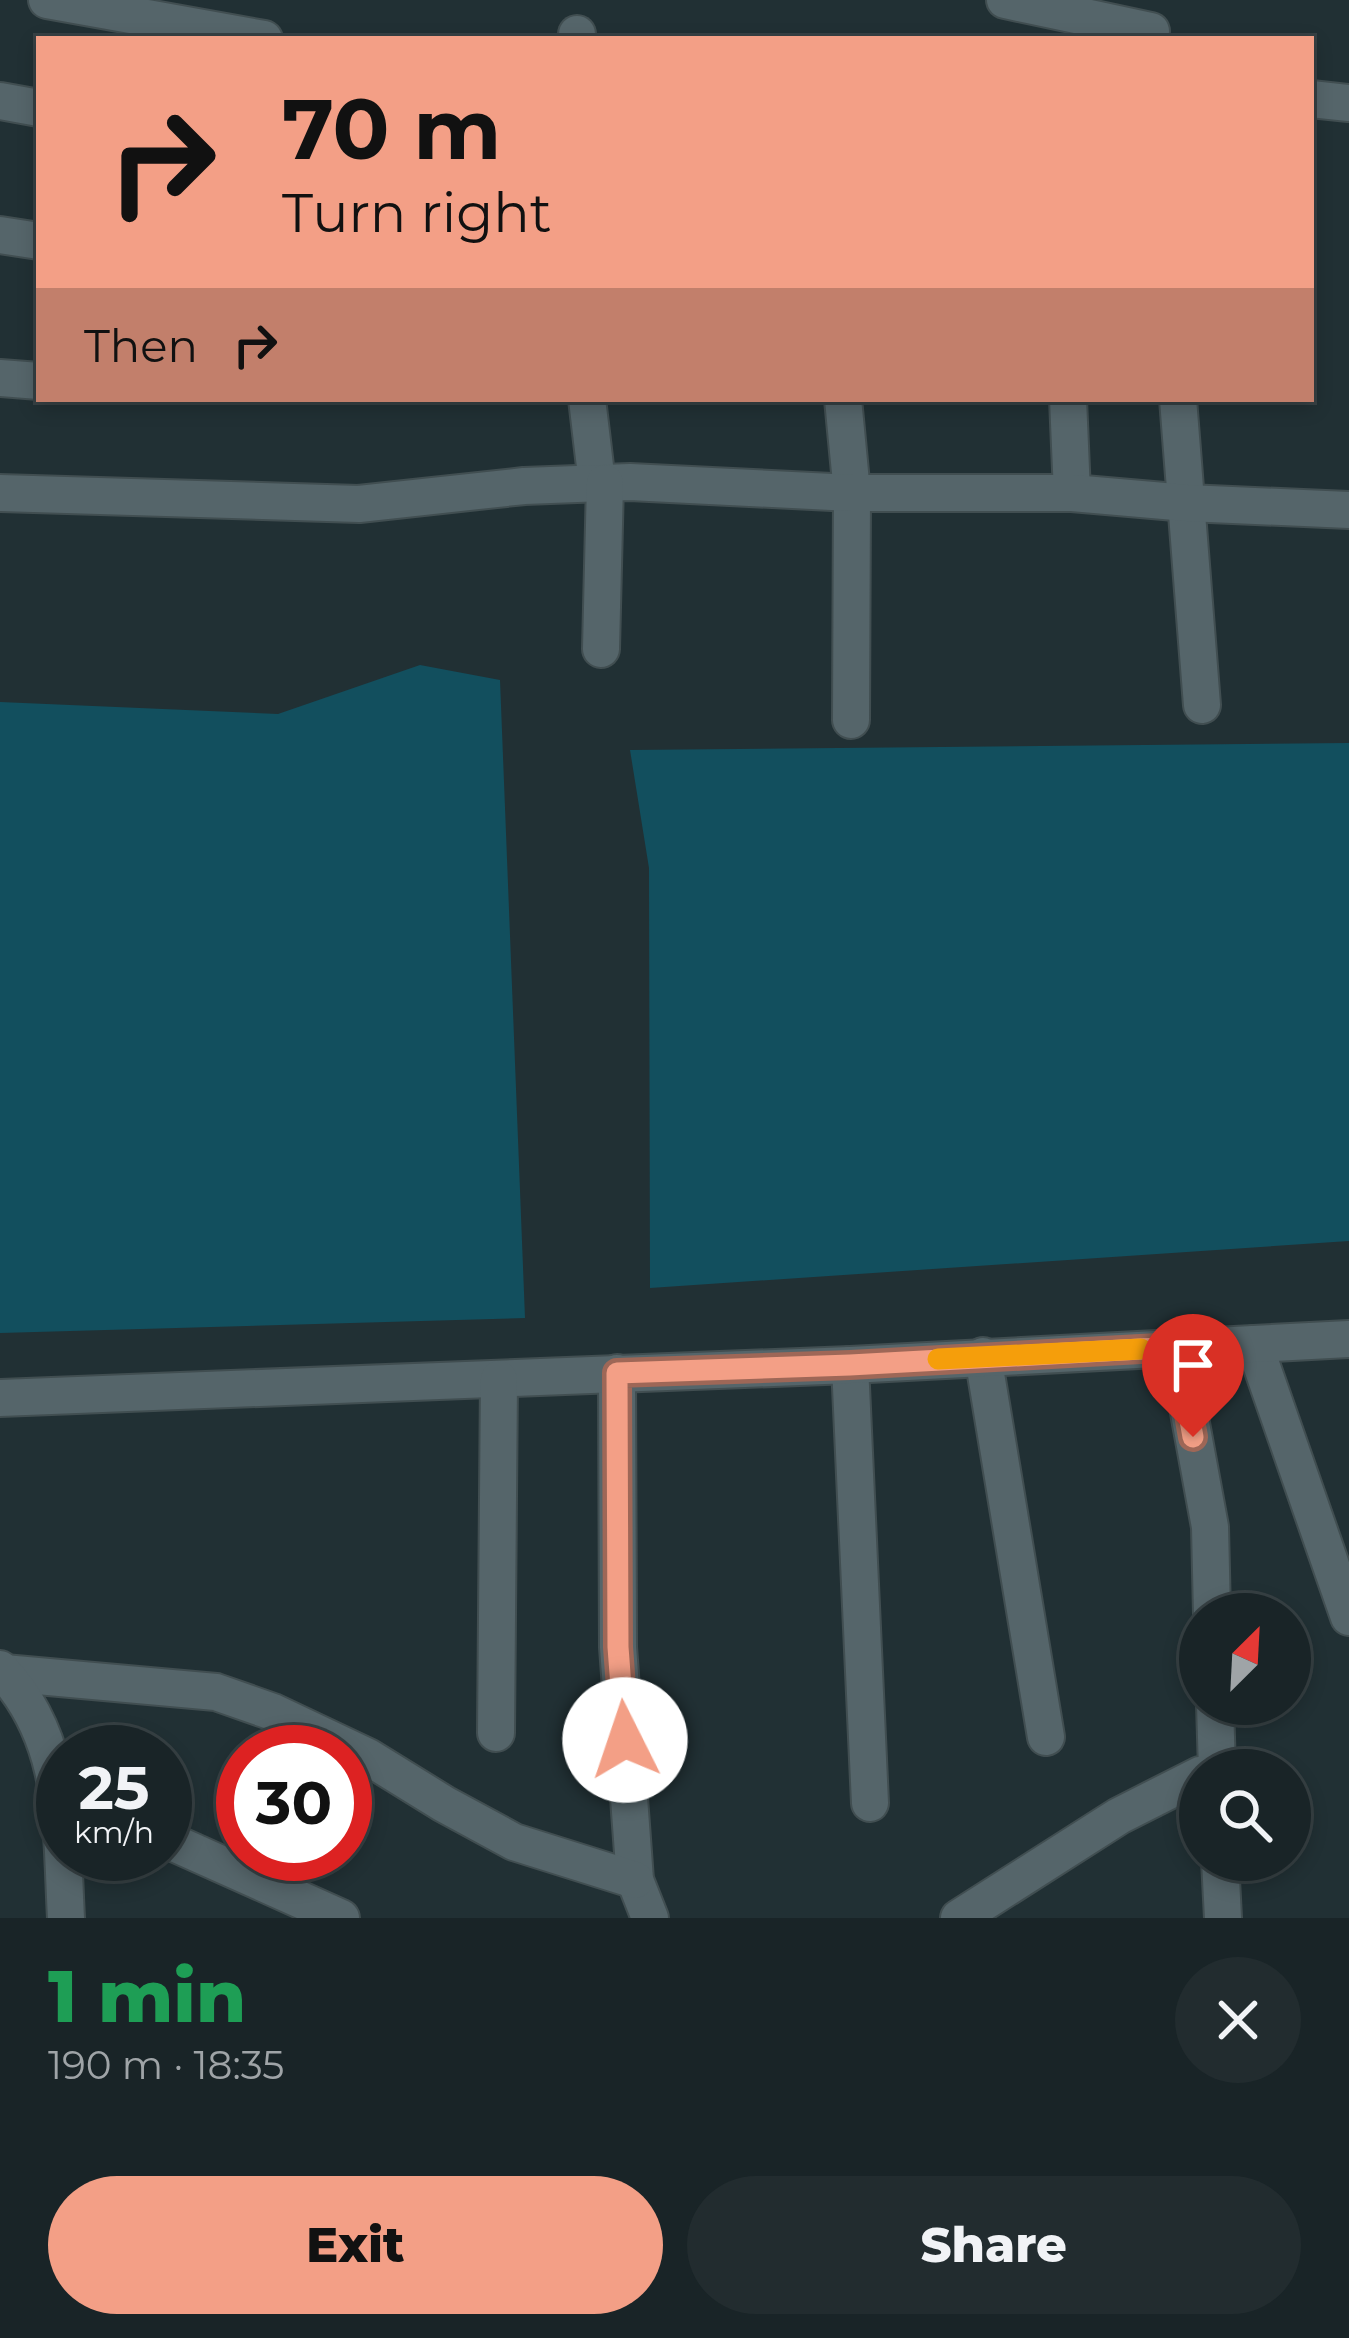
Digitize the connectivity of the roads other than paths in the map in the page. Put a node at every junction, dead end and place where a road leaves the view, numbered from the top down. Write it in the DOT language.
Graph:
graph roads {
  1 [pos="47,0"];
  2 [pos="1005,0"];
  3 [pos="1151,23"];
  4 [pos="247,36"];
  5 [pos="1314,99"];
  6 [pos="0,101"];
  7 [pos="1349,103"];
  8 [pos="36,108"];
  9 [pos="0,235"];
  10 [pos="36,241"];
  11 [pos="0,378"];
  12 [pos="36,381"];
  13 [pos="588,402"];
  14 [pos="843,402"];
  15 [pos="1068,402"];
  16 [pos="1178,402"];
  17 [pos="601,483"];
  18 [pos="0,493"];
  19 [pos="852,493"];
  20 [pos="1072,493"];
  21 [pos="1187,502"];
  22 [pos="1349,510"];
  23 [pos="602,649"];
  24 [pos="1202,705"];
  25 [pos="851,720"];
  26 [pos="1349,1339"];
  27 [pos="1254,1344"];
  28 [pos="1177,1347"];
  29 [pos="983,1356"];
  30 [pos="850,1365"];
  31 [pos="617,1373"];
  32 [pos="499,1379"];
  33 [pos="0,1398"];
  34 [pos="1212,1593"];
  35 [pos="1349,1617"];
  36 [pos="2,1671"];
  37 [pos="40,1725"];
  38 [pos="496,1733"];
  39 [pos="1046,1737"];
  40 [pos="1179,1786"];
  41 [pos="870,1803"];
  42 [pos="192,1851"];
  43 [pos="634,1880"];
  44 [pos="65,1881"];
  45 [pos="1221,1881"];
  46 [pos="66,1918"];
  47 [pos="341,1918"];
  48 [pos="650,1918"];
  49 [pos="958,1918"];
  50 [pos="1223,1918"];
  1 -- 4 [label="street"];
  2 -- 3 [label="street"];
  5 -- 7 [label="street"];
  6 -- 8 [label="street"];
  9 -- 10 [label="street"];
  11 -- 12 [label="street"];
  13 -- 17 [label="street"];
  14 -- 19 [label="street"];
  15 -- 20 [label="street"];
  16 -- 21 [label="street"];
  17 -- 18 [label="street"];
  17 -- 19 [label="street"];
  17 -- 23 [label="street"];
  19 -- 20 [label="street"];
  19 -- 25 [label="street"];
  20 -- 21 [label="street"];
  21 -- 22 [label="street"];
  21 -- 24 [label="street"];
  26 -- 27 [label="street"];
  27 -- 28 [label="street"];
  27 -- 35 [label="street"];
  28 -- 29 [label="street"];
  28 -- 34 [label="street"];
  29 -- 30 [label="street"];
  29 -- 39 [label="street"];
  30 -- 31 [label="street"];
  30 -- 41 [label="street"];
  31 -- 32 [label="street"];
  31 -- 43 [label="street"];
  32 -- 33 [label="street"];
  32 -- 38 [label="street"];
  36 -- 37 [label="street"];
  36 -- 43 [label="street"];
  40 -- 49 [label="street"];
  42 -- 47 [label="street"];
  43 -- 48 [label="street"];
  44 -- 46 [label="street"];
  45 -- 50 [label="street"];
}
